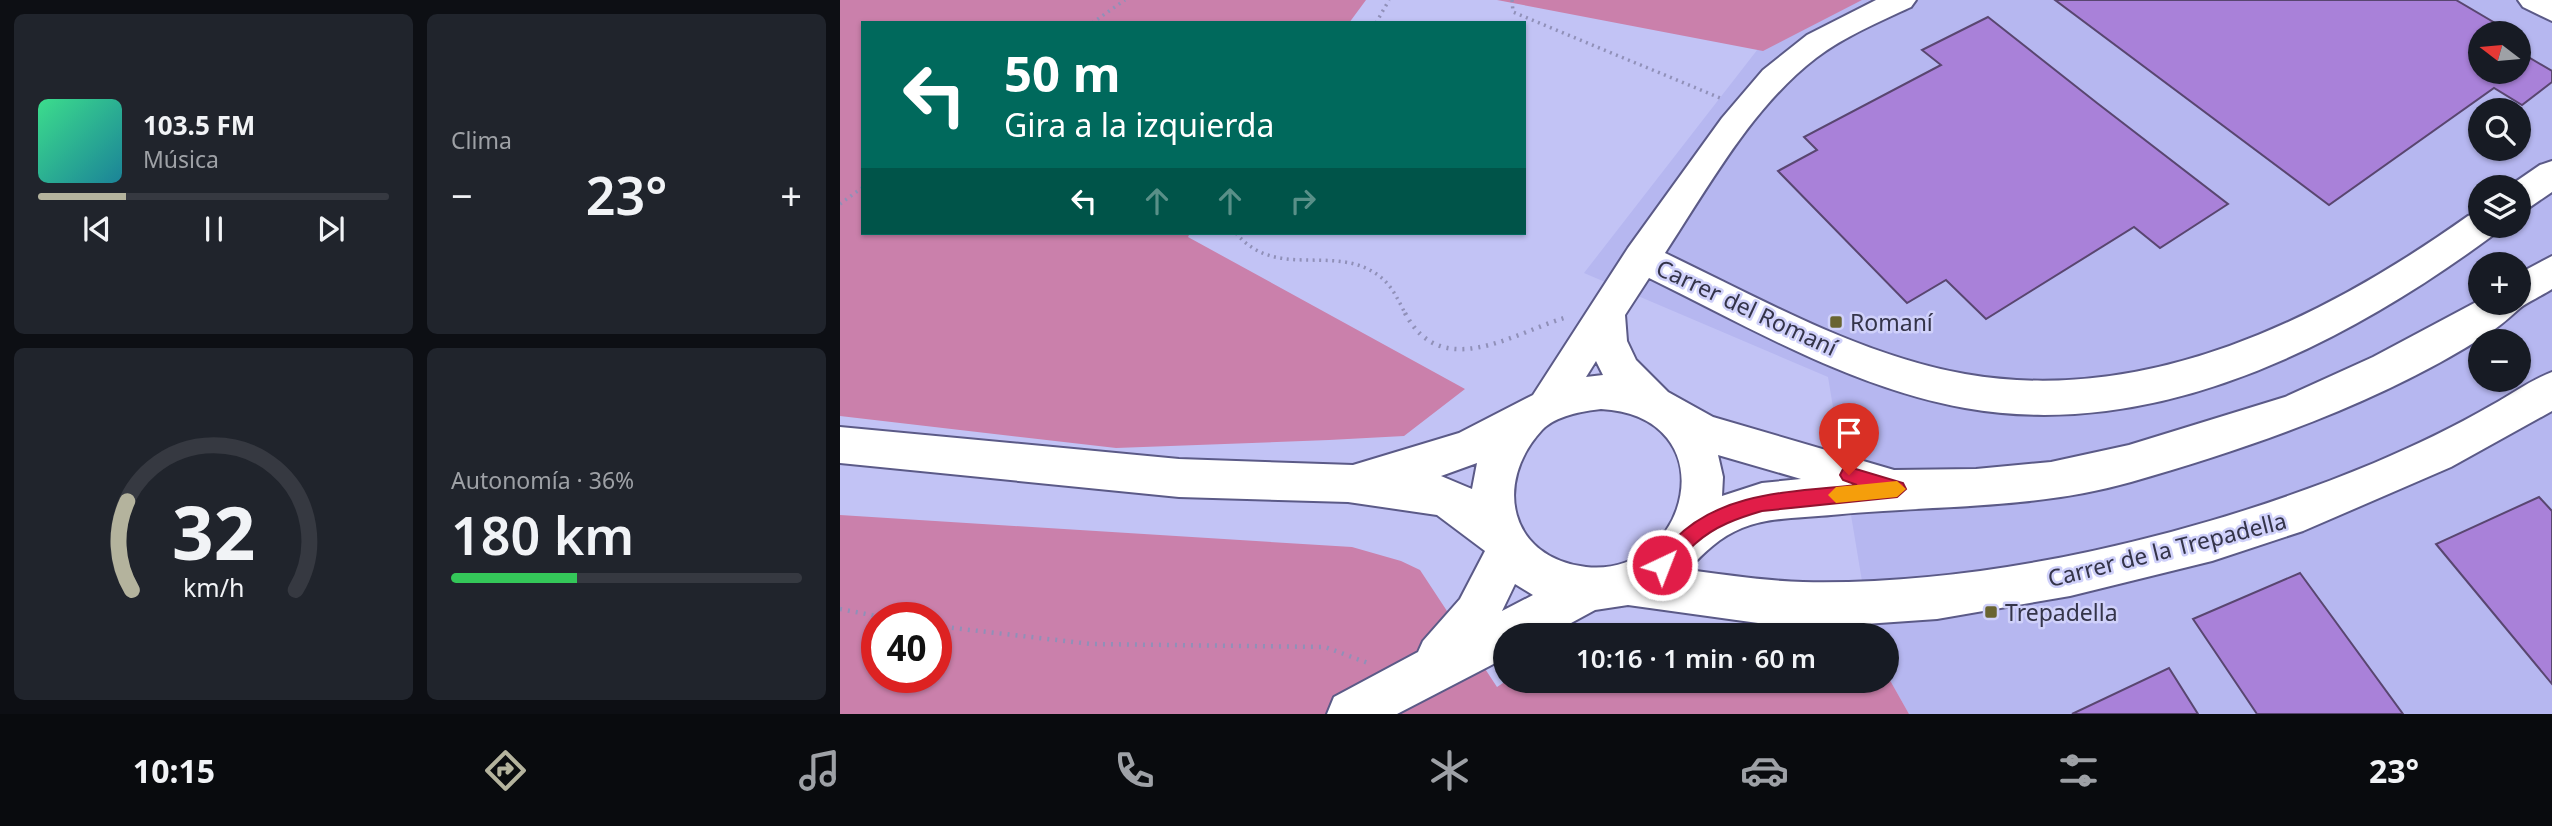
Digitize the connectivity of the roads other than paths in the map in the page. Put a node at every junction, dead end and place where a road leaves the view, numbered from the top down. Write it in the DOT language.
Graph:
graph roads {
  1 [pos="1901,0"];
  2 [pos="2533,0"];
  3 [pos="2552,11"];
  4 [pos="2552,174"];
  5 [pos="2531,189"];
  6 [pos="2468,234"];
  7 [pos="1640,258"];
  8 [pos="2552,270"];
  9 [pos="2531,284"];
  10 [pos="1606,309"];
  11 [pos="2486,315"];
  12 [pos="2552,389"];
  13 [pos="1539,411"];
  14 [pos="1665,411"];
  15 [pos="840,445"];
  16 [pos="1348,483"];
  17 [pos="1897,489"];
  18 [pos="1688,538"];
  19 [pos="1505,541"];
  20 [pos="1609,586"];
  21 [pos="1425,671"];
  22 [pos="1351,714"];
  1 -- 7 [label="street"];
  2 -- 3 [label="street"];
  4 -- 5 [label="street"];
  6 -- 7 [label="street, Carrer del Romaní"];
  7 -- 10 [label="street"];
  8 -- 9 [label="street"];
  10 -- 13 [label="street"];
  10 -- 14 [label="street"];
  11 -- 17 [label="street"];
  12 -- 20 [label="street, Carrer de la Trepadella"];
  13 -- 14 [label="street"];
  13 -- 16 [label="street"];
  13 -- 19 [label="street"];
  14 -- 17 [label="street"];
  14 -- 18 [label="street"];
  15 -- 16 [label="street"];
  16 -- 19 [label="street"];
  17 -- 18 [label="street"];
  18 -- 20 [label="street"];
  19 -- 20 [label="street"];
  19 -- 21 [label="street"];
  20 -- 21 [label="street"];
  21 -- 22 [label="street"];
}
